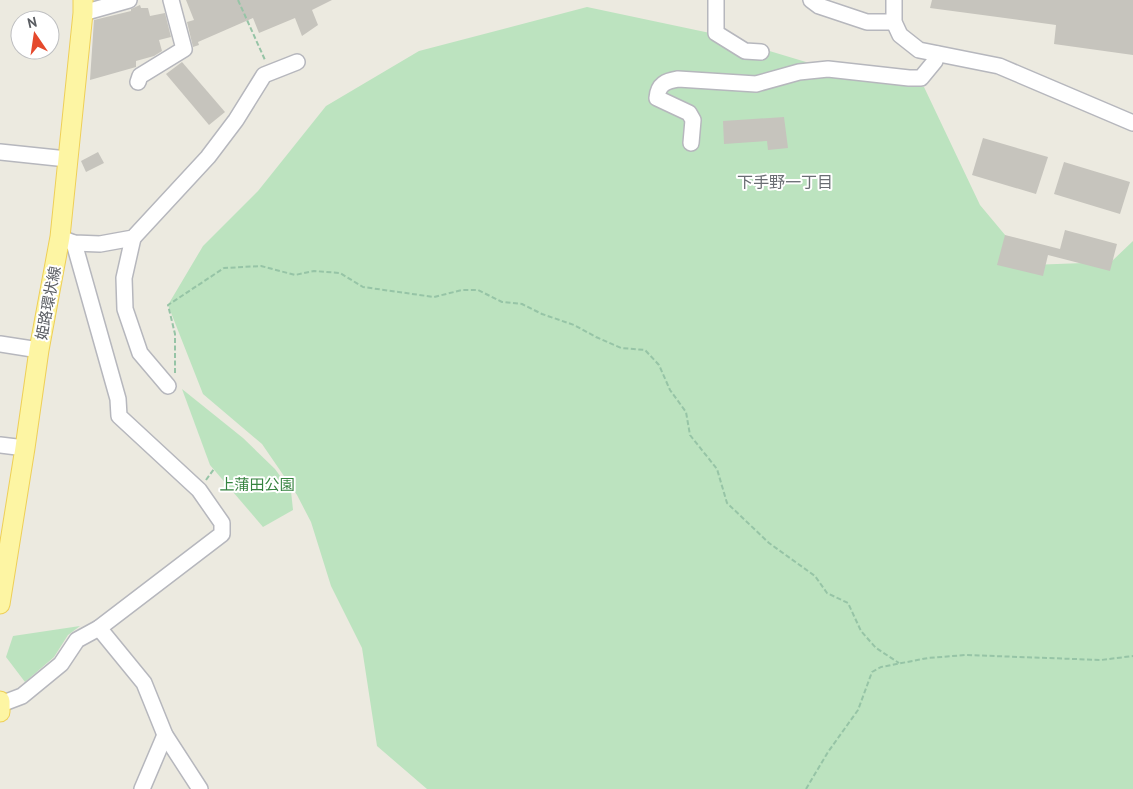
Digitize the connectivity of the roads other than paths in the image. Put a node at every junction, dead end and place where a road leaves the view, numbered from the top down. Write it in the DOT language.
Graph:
graph roads {
  1 [pos="129,0"];
  2 [pos="171,0"];
  3 [pos="716,0"];
  4 [pos="810,0"];
  5 [pos="894,0"];
  6 [pos="83,6"];
  7 [pos="894,22"];
  8 [pos="761,52"];
  9 [pos="937,54"];
  10 [pos="297,62"];
  11 [pos="138,82"];
  12 [pos="1133,123"];
  13 [pos="691,143"];
  14 [pos="0,152"];
  15 [pos="67,159"];
  16 [pos="133,238"];
  17 [pos="67,240"];
  18 [pos="0,344"];
  19 [pos="39,350"];
  20 [pos="171,379"];
  21 [pos="0,445"];
  22 [pos="25,448"];
  23 [pos="0,604"];
  24 [pos="99,628"];
  25 [pos="0,703"];
  26 [pos="0,712"];
  27 [pos="165,734"];
  28 [pos="142,789"];
  29 [pos="200,789"];
  1 -- 6 [label="street"];
  2 -- 11 [label="street"];
  3 -- 8 [label="street"];
  4 -- 7 [label="street"];
  5 -- 7 [label="street"];
  6 -- 15 [label="main road, 姫路環状線"];
  7 -- 9 [label="street"];
  9 -- 12 [label="street"];
  9 -- 13 [label="street"];
  10 -- 16 [label="street"];
  14 -- 15 [label="street"];
  15 -- 17 [label="main road, 姫路環状線"];
  16 -- 17 [label="street"];
  16 -- 20 [label="street"];
  17 -- 19 [label="main road, 姫路環状線"];
  17 -- 24 [label="street"];
  18 -- 19 [label="street"];
  19 -- 22 [label="main road, 姫路環状線"];
  21 -- 22 [label="street"];
  22 -- 23 [label="main road, 姫路環状線"];
  24 -- 25 [label="street"];
  24 -- 27 [label="street"];
  25 -- 26 [label="main road"];
  27 -- 28 [label="street"];
  27 -- 29 [label="street"];
}
